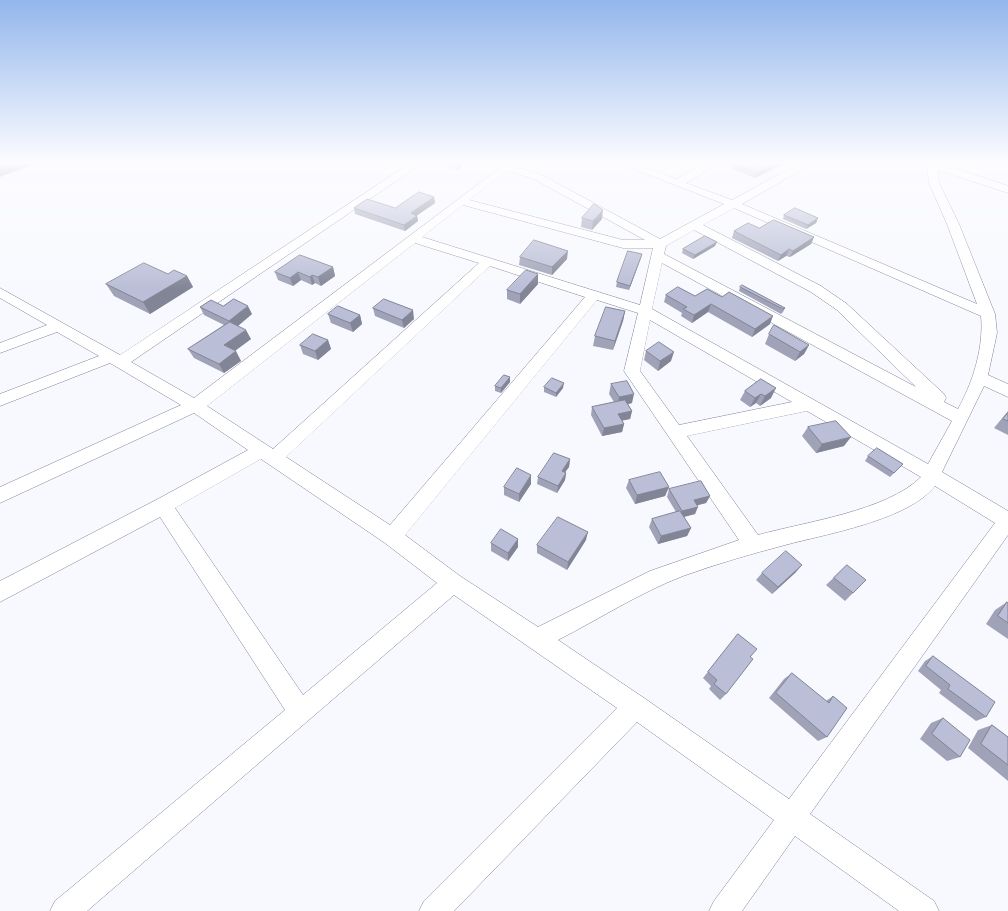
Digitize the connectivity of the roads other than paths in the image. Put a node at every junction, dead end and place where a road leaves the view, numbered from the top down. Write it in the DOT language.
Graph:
graph roads {
  1 [pos="354,205"];
  2 [pos="456,205"];
  3 [pos="474,205"];
  4 [pos="584,205"];
  5 [pos="732,205"];
  6 [pos="734,205"];
  7 [pos="944,205"];
  8 [pos="694,225"];
  9 [pos="412,238"];
  10 [pos="658,249"];
  11 [pos="487,262"];
  12 [pos="0,292"];
  13 [pos="594,295"];
  14 [pos="645,312"];
  15 [pos="988,314"];
  16 [pos="59,326"];
  17 [pos="0,348"];
  18 [pos="116,359"];
  19 [pos="980,378"];
  20 [pos="1008,391"];
  21 [pos="0,400"];
  22 [pos="809,405"];
  23 [pos="195,406"];
  24 [pos="961,418"];
  25 [pos="674,432"];
  26 [pos="267,455"];
  27 [pos="932,475"];
  28 [pos="0,495"];
  29 [pos="163,506"];
  30 [pos="1007,521"];
  31 [pos="392,537"];
  32 [pos="754,545"];
  33 [pos="453,583"];
  34 [pos="0,592"];
  35 [pos="536,640"];
  36 [pos="636,706"];
  37 [pos="300,712"];
  38 [pos="791,818"];
  39 [pos="65,911"];
  40 [pos="434,911"];
  41 [pos="724,911"];
  42 [pos="924,911"];
  1 -- 18 [label="street"];
  2 -- 9 [label="street"];
  3 -- 10 [label="street"];
  4 -- 10 [label="street"];
  5 -- 8 [label="street"];
  6 -- 15 [label="street"];
  7 -- 15 [label="street"];
  8 -- 10 [label="street"];
  8 -- 24 [label="street"];
  9 -- 11 [label="street"];
  9 -- 23 [label="street"];
  10 -- 14 [label="street"];
  10 -- 24 [label="street"];
  11 -- 13 [label="street"];
  11 -- 26 [label="street"];
  12 -- 16 [label="street"];
  13 -- 14 [label="street"];
  13 -- 31 [label="street"];
  14 -- 22 [label="street"];
  14 -- 25 [label="street"];
  15 -- 19 [label="street"];
  16 -- 17 [label="street"];
  16 -- 18 [label="street"];
  18 -- 21 [label="street"];
  18 -- 23 [label="street"];
  19 -- 20 [label="street"];
  19 -- 24 [label="street"];
  22 -- 25 [label="street"];
  22 -- 27 [label="street"];
  23 -- 26 [label="street"];
  23 -- 28 [label="street"];
  24 -- 27 [label="street"];
  25 -- 32 [label="street"];
  26 -- 29 [label="street"];
  26 -- 31 [label="street"];
  27 -- 30 [label="street"];
  27 -- 32 [label="street"];
  29 -- 34 [label="street"];
  29 -- 37 [label="street"];
  30 -- 38 [label="street"];
  31 -- 33 [label="street"];
  32 -- 35 [label="street"];
  33 -- 35 [label="street"];
  33 -- 37 [label="street"];
  35 -- 36 [label="street"];
  36 -- 38 [label="street"];
  36 -- 40 [label="street"];
  37 -- 39 [label="street"];
  38 -- 41 [label="street"];
  38 -- 42 [label="street"];
}
